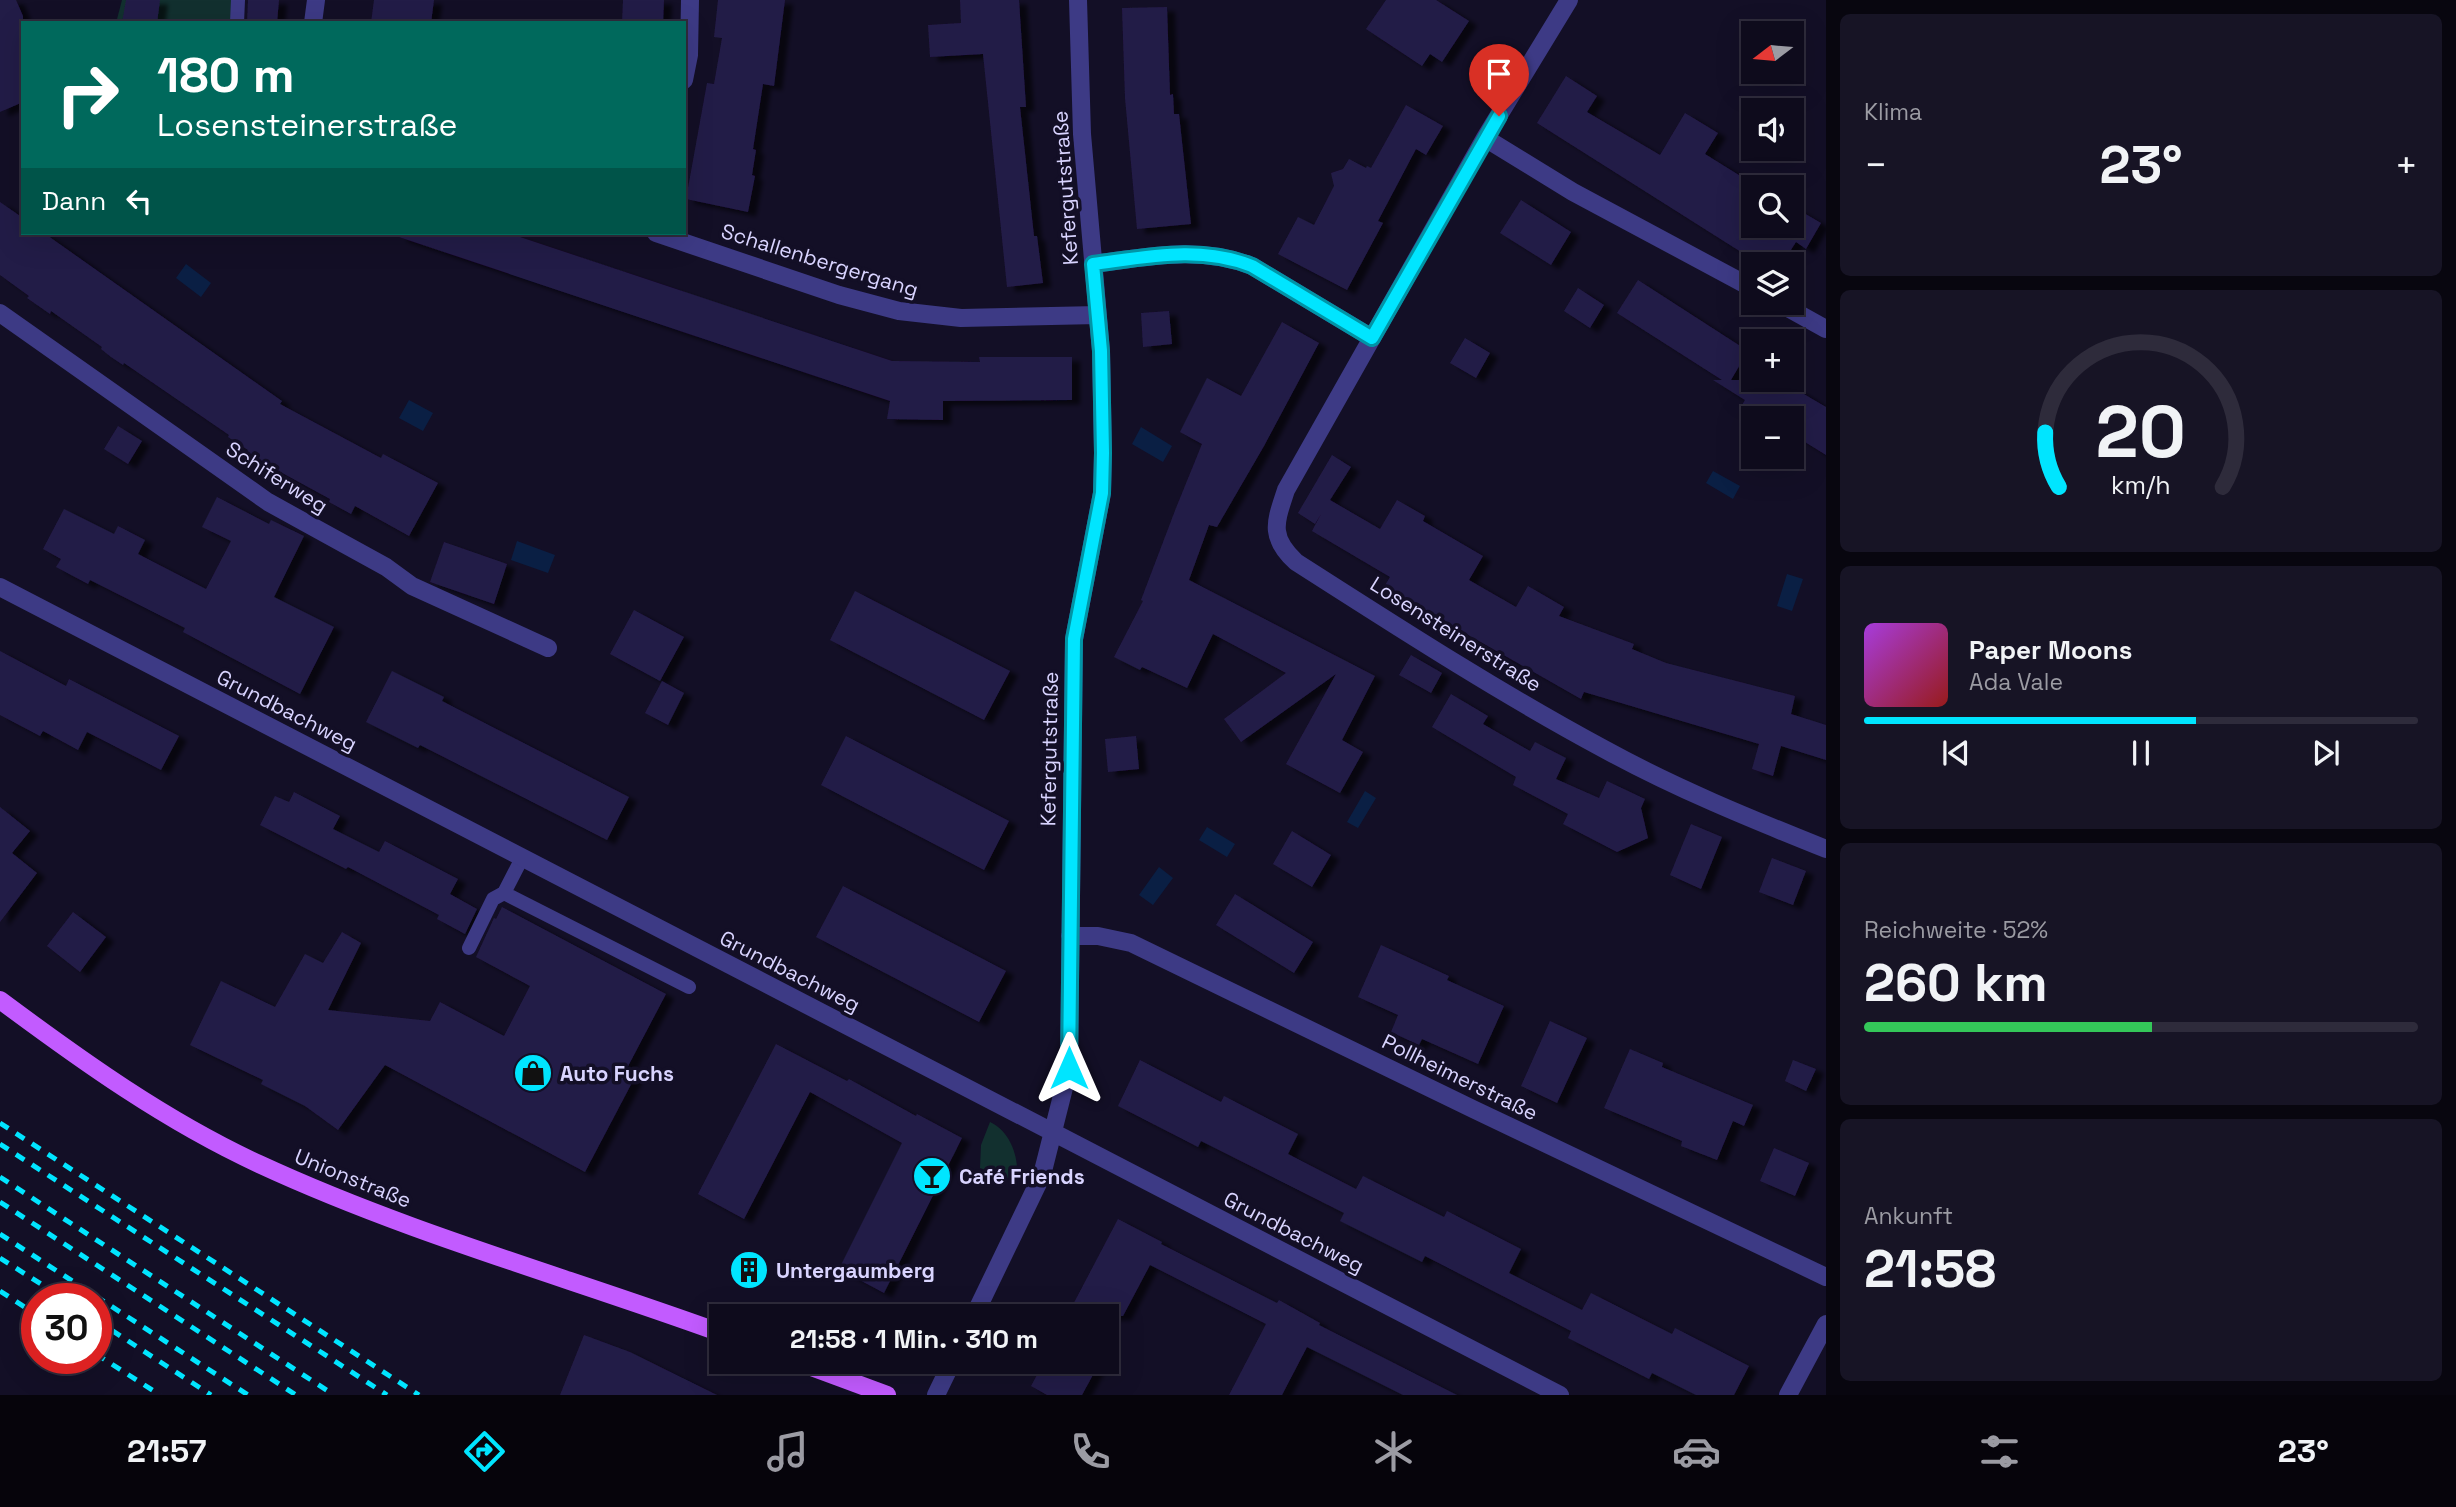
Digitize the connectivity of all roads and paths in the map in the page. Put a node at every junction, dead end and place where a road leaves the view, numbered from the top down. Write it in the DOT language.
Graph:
graph roads {
  1 [pos="238,0"];
  2 [pos="316,0"];
  3 [pos="690,0"];
  4 [pos="1078,0"];
  5 [pos="1569,0"];
  6 [pos="237,21"];
  7 [pos="313,21"];
  8 [pos="686,70"];
  9 [pos="1485,138"];
  10 [pos="662,235"];
  11 [pos="1093,264"];
  12 [pos="1741,282"];
  13 [pos="0,313"];
  14 [pos="1098,314"];
  15 [pos="1801,315"];
  16 [pos="1826,329"];
  17 [pos="1372,338"];
  18 [pos="0,587"];
  19 [pos="548,648"];
  20 [pos="1826,849"];
  21 [pos="522,858"];
  22 [pos="504,893"];
  23 [pos="1070,936"];
  24 [pos="469,948"];
  25 [pos="688,988"];
  26 [pos="0,1000"];
  27 [pos="1053,1133"];
  28 [pos="1826,1277"];
  29 [pos="980,1304"];
  30 [pos="1826,1324"];
  31 [pos="709,1329"];
  32 [pos="830,1374"];
  33 [pos="946,1374"];
  34 [pos="887,1395"];
  35 [pos="936,1395"];
  36 [pos="1560,1395"];
  37 [pos="1788,1395"];
  1 -- 6 [label="lane"];
  2 -- 7 [label="street"];
  3 -- 8 [label="street"];
  4 -- 11 [label="street, Kefergutstraße"];
  5 -- 9 [label="street, Losensteinerstraße"];
  9 -- 12 [label="street"];
  9 -- 17 [label="street, Losensteinerstraße"];
  10 -- 14 [label="street, Schallenbergergang"];
  11 -- 14 [label="street, Kefergutstraße"];
  11 -- 17 [label="street"];
  13 -- 19 [label="street, Schiferweg"];
  14 -- 23 [label="street, Kefergutstraße"];
  15 -- 16 [label="street"];
  17 -- 20 [label="street, Losensteinerstraße"];
  18 -- 21 [label="street, Grundbachweg"];
  21 -- 22 [label="lane"];
  21 -- 27 [label="street, Grundbachweg"];
  22 -- 24 [label="lane"];
  22 -- 25 [label="lane"];
  23 -- 27 [label="street, Kefergutstraße"];
  23 -- 28 [label="street, Pollheimerstraße"];
  26 -- 31 [label="main road, Unionstraße"];
  27 -- 29 [label="street, Kefergutstraße"];
  27 -- 36 [label="street, Grundbachweg"];
  30 -- 37 [label="street"];
  32 -- 34 [label="main road"];
  33 -- 35 [label="street"];
}
